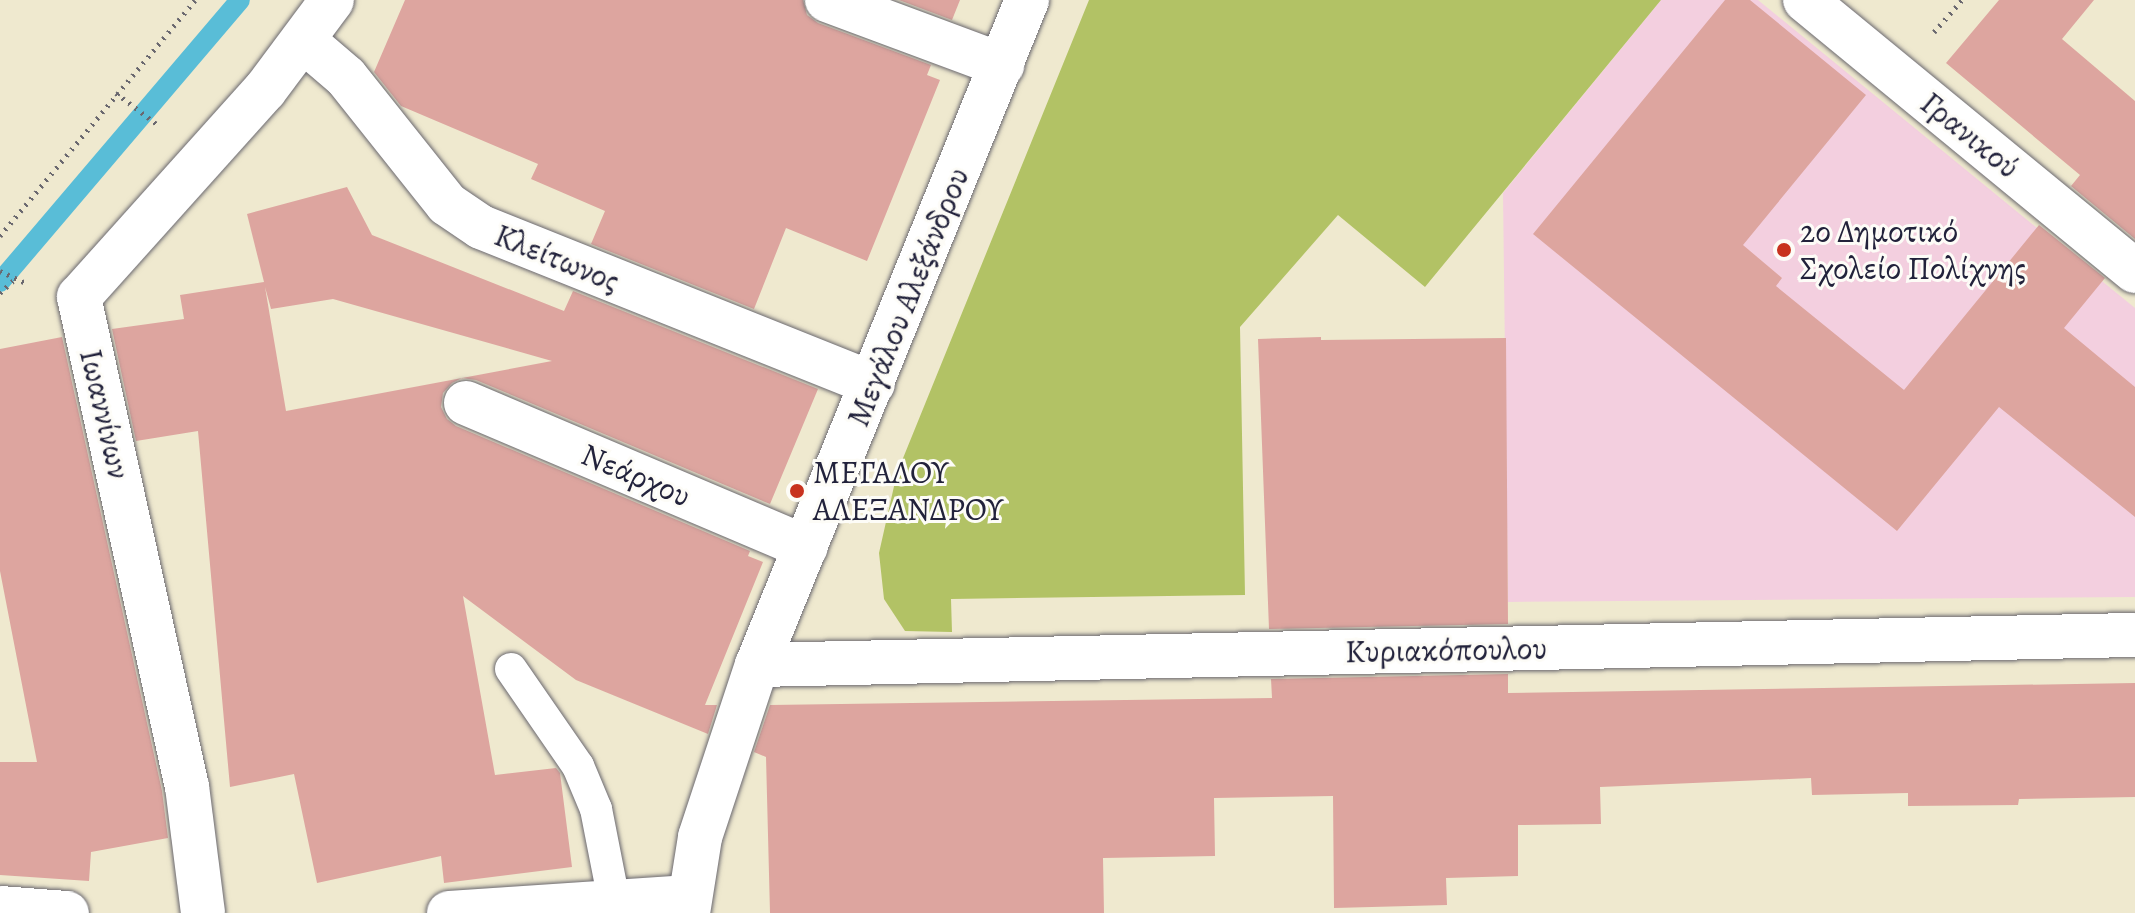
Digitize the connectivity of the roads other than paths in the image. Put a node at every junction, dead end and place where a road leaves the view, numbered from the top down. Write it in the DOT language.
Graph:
graph roads {
  1 [pos="332,0"];
  2 [pos="827,0"];
  3 [pos="1027,0"];
  4 [pos="1805,0"];
  5 [pos="304,41"];
  6 [pos="1002,65"];
  7 [pos="2135,271"];
  8 [pos="873,384"];
  9 [pos="466,403"];
  10 [pos="806,547"];
  11 [pos="2135,635"];
  12 [pos="757,665"];
  13 [pos="511,669"];
  14 [pos="614,901"];
  15 [pos="688,905"];
  16 [pos="0,908"];
  17 [pos="67,913"];
  18 [pos="203,913"];
  19 [pos="449,913"];
  1 -- 5 [label="street, Ιωαννίνων"];
  2 -- 6 [label="street"];
  3 -- 6 [label="street, Μεγάλου Αλεξάνδρου"];
  4 -- 7 [label="street, Γρανικού"];
  5 -- 8 [label="street, Κλείτωνος"];
  5 -- 18 [label="street, Ιωαννίνων"];
  6 -- 8 [label="street, Μεγάλου Αλεξάνδρου"];
  8 -- 10 [label="street, Μεγάλου Αλεξάνδρου"];
  9 -- 10 [label="street, Νεάρχου"];
  10 -- 12 [label="street, Μεγάλου Αλεξάνδρου"];
  11 -- 12 [label="street, Κυριακόπουλου"];
  12 -- 15 [label="street, Μεγάλου Αλεξάνδρου"];
  13 -- 14 [label="lane"];
  14 -- 15 [label="street"];
  14 -- 19 [label="street"];
  16 -- 17 [label="street"];
}
